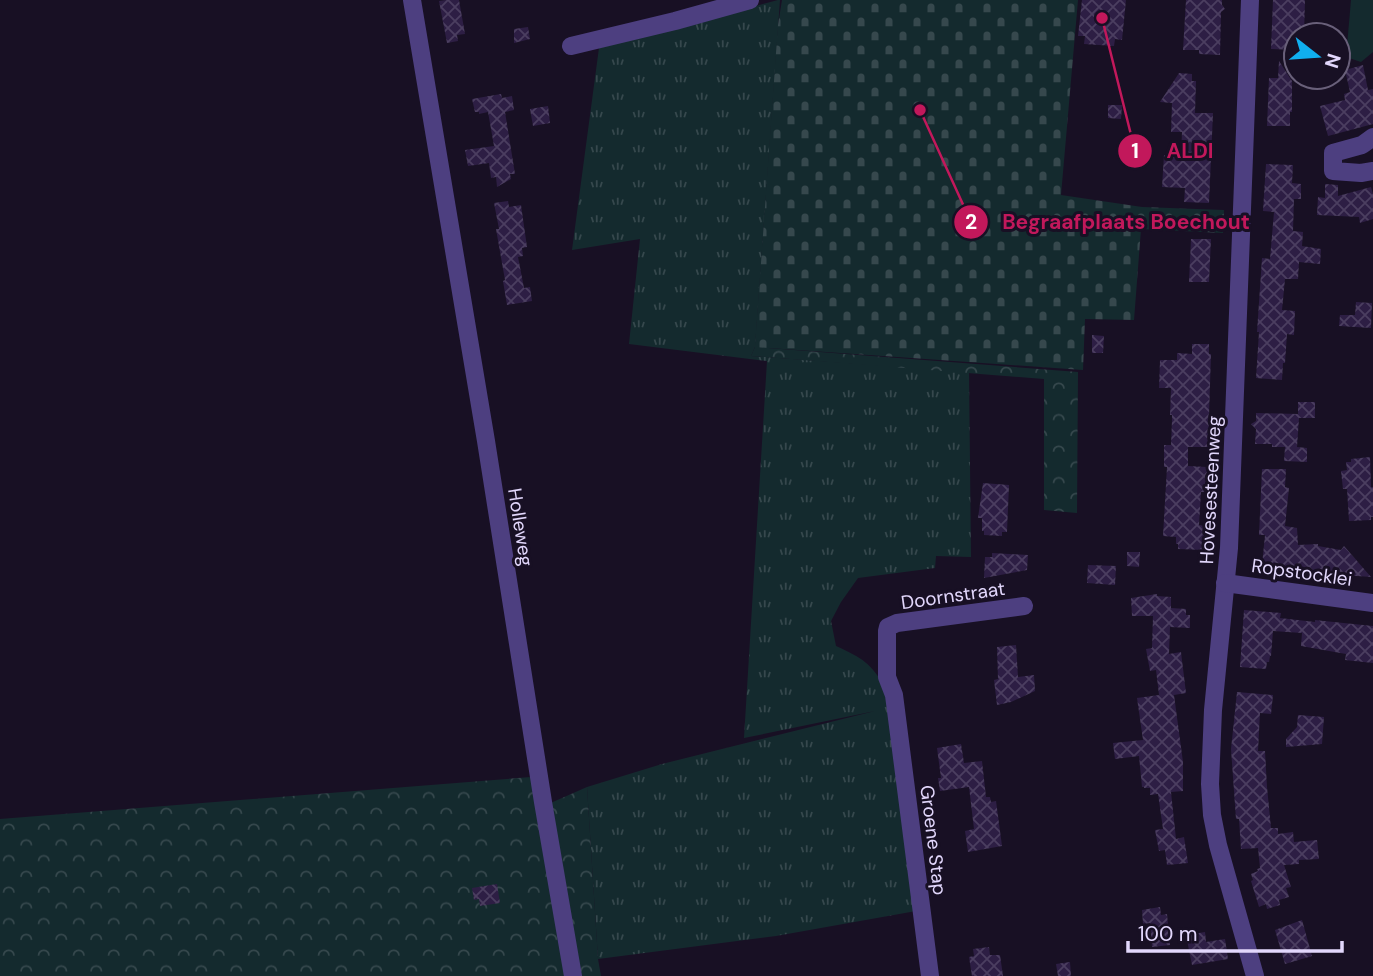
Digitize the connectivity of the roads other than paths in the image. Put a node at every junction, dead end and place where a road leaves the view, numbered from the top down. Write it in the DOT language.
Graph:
graph roads {
  1 [pos="412,0"];
  2 [pos="750,0"];
  3 [pos="1250,0"];
  4 [pos="571,46"];
  5 [pos="1373,137"];
  6 [pos="1373,171"];
  7 [pos="1225,583"];
  8 [pos="1373,603"];
  9 [pos="1024,607"];
  10 [pos="895,709"];
  11 [pos="573,976"];
  12 [pos="930,976"];
  13 [pos="1255,976"];
  1 -- 11 [label="street, Holleweg"];
  2 -- 4 [label="street"];
  3 -- 7 [label="street, Hovesesteenweg"];
  5 -- 6 [label="street"];
  7 -- 8 [label="street, Ropstocklei"];
  7 -- 13 [label="street, Hovesesteenweg"];
  9 -- 10 [label="street, Doornstraat"];
  10 -- 12 [label="street, Groene Stap"];
}
